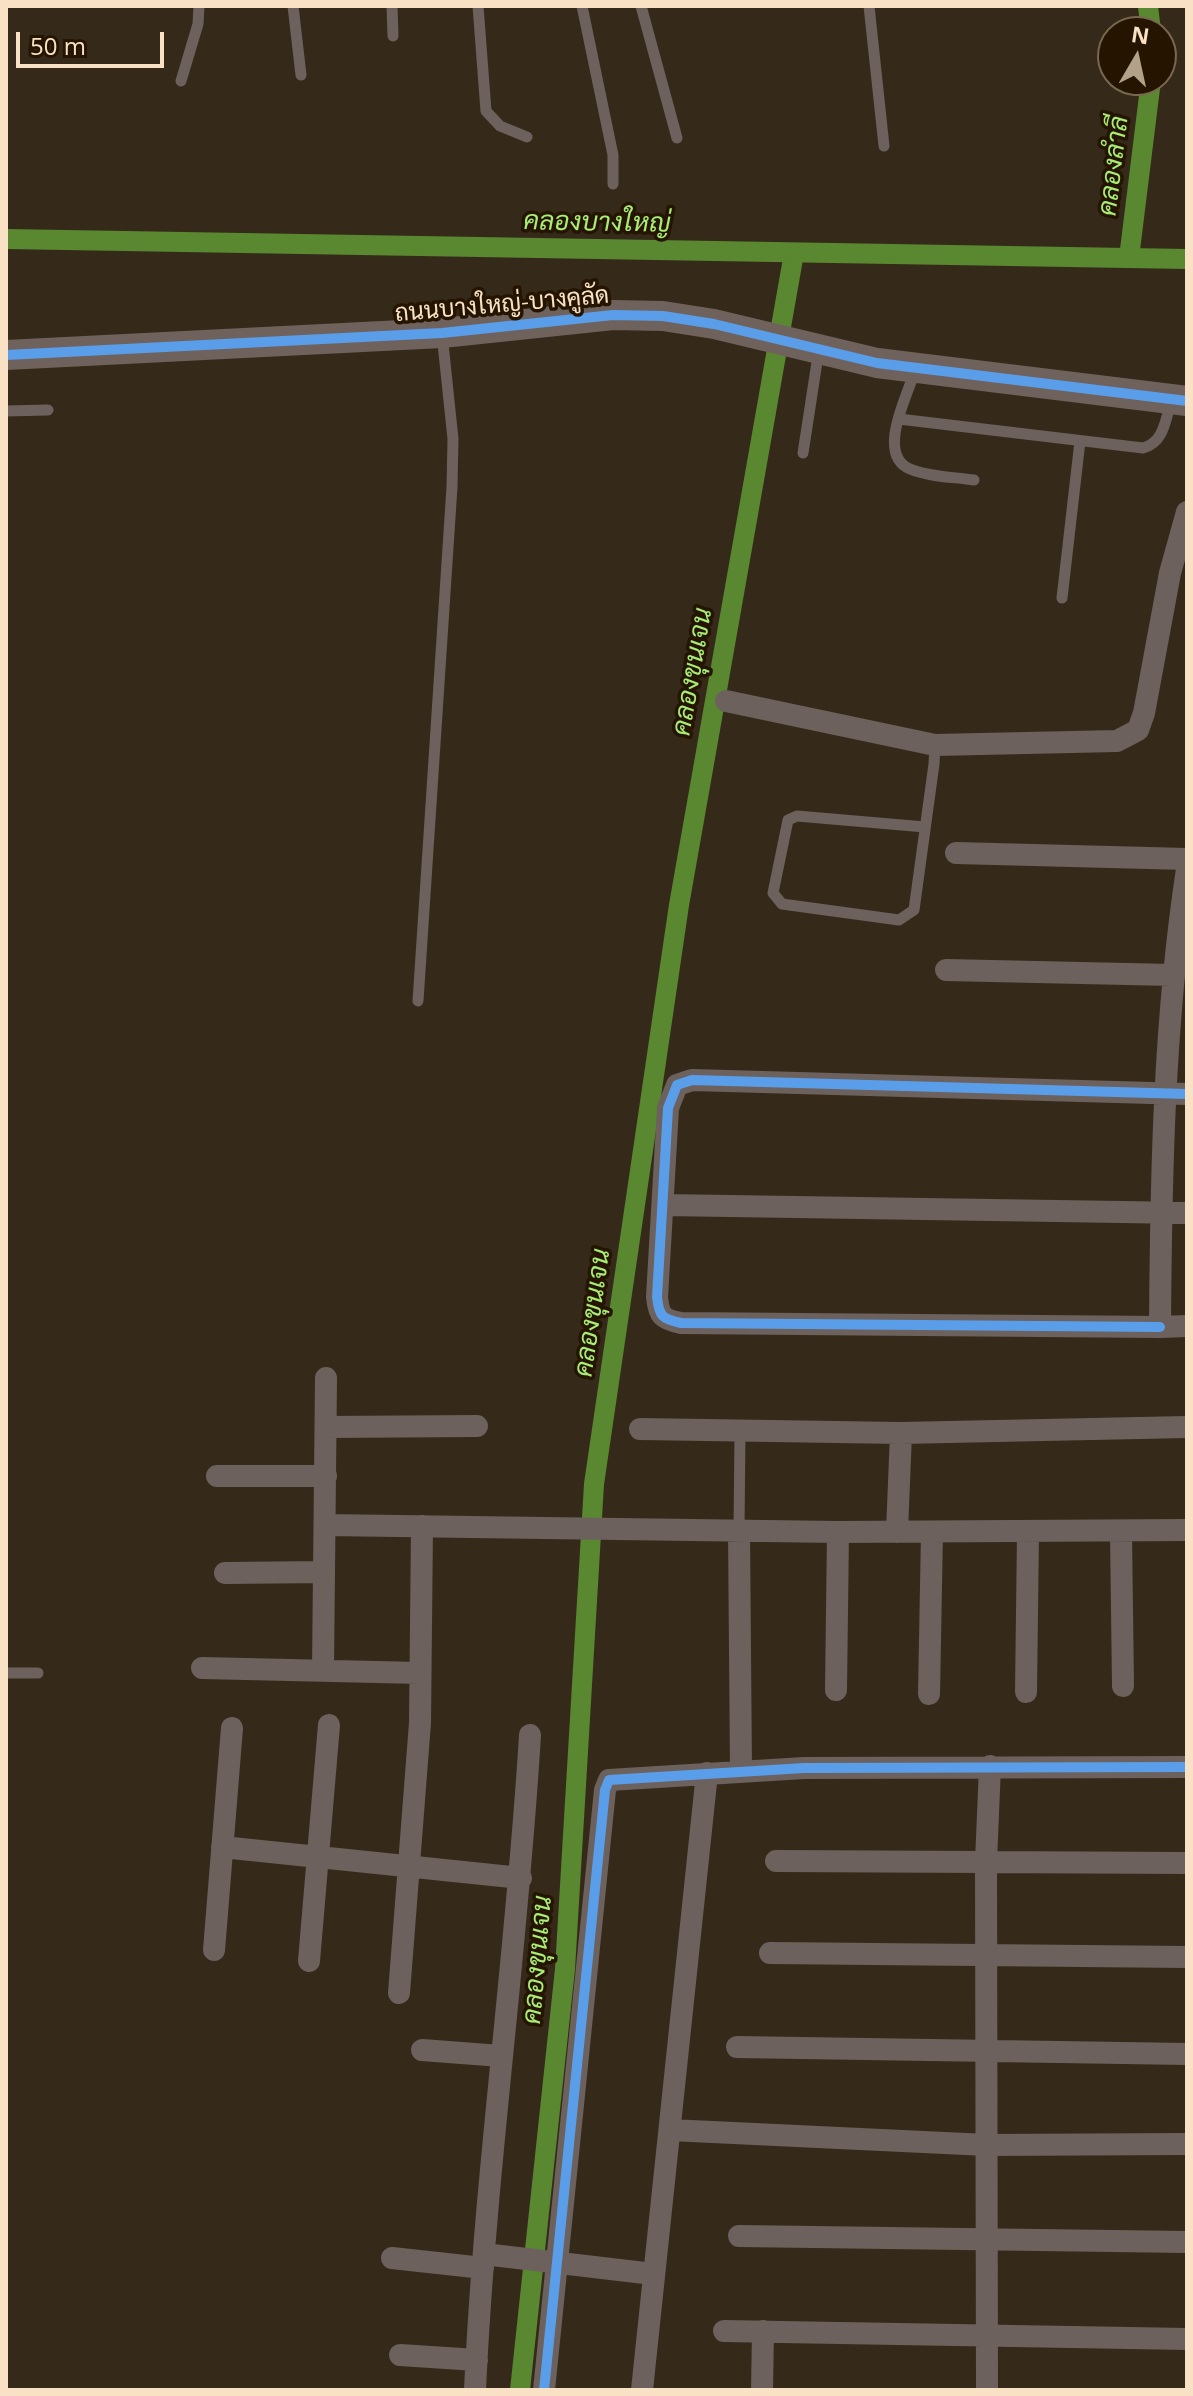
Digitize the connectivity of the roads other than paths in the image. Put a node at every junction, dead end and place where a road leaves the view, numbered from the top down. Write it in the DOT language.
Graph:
graph roads {
  1 [pos="199,6"];
  2 [pos="293,6"];
  3 [pos="392,6"];
  4 [pos="478,6"];
  5 [pos="582,6"];
  6 [pos="641,6"];
  7 [pos="869,6"];
  8 [pos="393,36"];
  9 [pos="301,75"];
  10 [pos="181,81"];
  11 [pos="527,137"];
  12 [pos="677,138"];
  13 [pos="884,146"];
  14 [pos="613,184"];
  15 [pos="442,333"];
  16 [pos="811,346"];
  17 [pos="6,355"];
  18 [pos="916,366"];
  19 [pos="1180,400"];
  20 [pos="48,410"];
  21 [pos="6,411"];
  22 [pos="899,419"];
  23 [pos="1080,441"];
  24 [pos="803,453"];
  25 [pos="974,480"];
  26 [pos="1187,512"];
  27 [pos="1180,569"];
  28 [pos="1062,598"];
  29 [pos="726,701"];
  30 [pos="935,745"];
  31 [pos="925,827"];
  32 [pos="956,853"];
  33 [pos="1187,859"];
  34 [pos="1187,869"];
  35 [pos="1181,952"];
  36 [pos="946,970"];
  37 [pos="1172,975"];
  38 [pos="418,1001"];
  39 [pos="1176,1093"];
  40 [pos="664,1205"];
  41 [pos="1161,1212"];
  42 [pos="1187,1213"];
  43 [pos="1187,1326"];
  44 [pos="1160,1327"];
  45 [pos="326,1378"];
  46 [pos="477,1426"];
  47 [pos="326,1427"];
  48 [pos="1187,1427"];
  49 [pos="640,1429"];
  50 [pos="740,1431"];
  51 [pos="901,1433"];
  52 [pos="217,1476"];
  53 [pos="326,1476"];
  54 [pos="325,1525"];
  55 [pos="422,1526"];
  56 [pos="1187,1530"];
  57 [pos="739,1531"];
  58 [pos="838,1532"];
  59 [pos="897,1532"];
  60 [pos="932,1533"];
  61 [pos="1028,1533"];
  62 [pos="1121,1533"];
  63 [pos="324,1572"];
  64 [pos="225,1573"];
  65 [pos="202,1668"];
  66 [pos="323,1669"];
  67 [pos="6,1673"];
  68 [pos="38,1673"];
  69 [pos="420,1673"];
  70 [pos="1123,1686"];
  71 [pos="836,1690"];
  72 [pos="1026,1692"];
  73 [pos="929,1694"];
  74 [pos="329,1725"];
  75 [pos="232,1728"];
  76 [pos="530,1735"];
  77 [pos="990,1766"];
  78 [pos="1187,1767"];
  79 [pos="741,1770"];
  80 [pos="707,1773"];
  81 [pos="222,1847"];
  82 [pos="320,1855"];
  83 [pos="776,1861"];
  84 [pos="986,1862"];
  85 [pos="1187,1863"];
  86 [pos="412,1864"];
  87 [pos="521,1878"];
  88 [pos="214,1950"];
  89 [pos="770,1953"];
  90 [pos="986,1957"];
  91 [pos="1187,1957"];
  92 [pos="309,1961"];
  93 [pos="399,1993"];
  94 [pos="737,2047"];
  95 [pos="422,2050"];
  96 [pos="987,2052"];
  97 [pos="1187,2054"];
  98 [pos="501,2056"];
  99 [pos="670,2130"];
  100 [pos="1187,2144"];
  101 [pos="987,2145"];
  102 [pos="739,2236"];
  103 [pos="987,2241"];
  104 [pos="1187,2242"];
  105 [pos="392,2258"];
  106 [pos="490,2260"];
  107 [pos="552,2262"];
  108 [pos="653,2274"];
  109 [pos="724,2331"];
  110 [pos="763,2331"];
  111 [pos="987,2334"];
  112 [pos="1187,2339"];
  113 [pos="400,2355"];
  114 [pos="477,2360"];
  115 [pos="475,2390"];
  116 [pos="544,2390"];
  117 [pos="642,2390"];
  118 [pos="762,2390"];
  119 [pos="987,2390"];
  1 -- 10 [label="lane"];
  2 -- 9 [label="lane"];
  3 -- 8 [label="lane"];
  4 -- 11 [label="lane"];
  5 -- 14 [label="lane"];
  6 -- 12 [label="lane"];
  7 -- 13 [label="lane"];
  15 -- 16 [label="street, ถนนบางใหญ่-บางคูลัด"];
  15 -- 17 [label="street, ถนนบางใหญ่-บางคูลัด"];
  15 -- 38 [label="lane"];
  16 -- 18 [label="street, ถนนบางใหญ่-บางคูลัด"];
  16 -- 24 [label="lane"];
  18 -- 19 [label="street, ถนนบางใหญ่-บางคูลัด"];
  18 -- 22 [label="lane"];
  19 -- 23 [label="lane"];
  20 -- 21 [label="lane"];
  22 -- 23 [label="lane"];
  22 -- 25 [label="lane"];
  23 -- 28 [label="lane"];
  26 -- 27 [label="street"];
  27 -- 30 [label="street"];
  29 -- 30 [label="street"];
  30 -- 31 [label="lane"];
  31 -- 31 [label="lane"];
  32 -- 33 [label="street"];
  34 -- 35 [label="street"];
  35 -- 37 [label="street"];
  36 -- 37 [label="street"];
  37 -- 39 [label="street"];
  39 -- 40 [label="street"];
  39 -- 41 [label="street"];
  40 -- 41 [label="street"];
  40 -- 44 [label="street"];
  41 -- 42 [label="street"];
  41 -- 44 [label="street"];
  43 -- 44 [label="street"];
  45 -- 47 [label="street"];
  46 -- 47 [label="street"];
  47 -- 53 [label="street"];
  48 -- 51 [label="street"];
  49 -- 50 [label="street"];
  50 -- 51 [label="street"];
  50 -- 57 [label="lane"];
  51 -- 59 [label="street"];
  52 -- 53 [label="street"];
  53 -- 54 [label="street"];
  54 -- 55 [label="street"];
  54 -- 63 [label="street"];
  55 -- 57 [label="street"];
  55 -- 69 [label="street"];
  56 -- 62 [label="street"];
  57 -- 58 [label="street"];
  57 -- 79 [label="street"];
  58 -- 59 [label="street"];
  58 -- 71 [label="street"];
  59 -- 60 [label="street"];
  60 -- 61 [label="street"];
  60 -- 73 [label="street"];
  61 -- 62 [label="street"];
  61 -- 72 [label="street"];
  62 -- 70 [label="street"];
  63 -- 64 [label="street"];
  63 -- 66 [label="street"];
  65 -- 66 [label="street"];
  66 -- 69 [label="street"];
  67 -- 68 [label="lane"];
  69 -- 86 [label="street"];
  74 -- 82 [label="street"];
  75 -- 81 [label="street"];
  76 -- 87 [label="street"];
  77 -- 78 [label="street"];
  77 -- 79 [label="street"];
  77 -- 84 [label="street"];
  79 -- 80 [label="street"];
  80 -- 99 [label="street"];
  80 -- 107 [label="street"];
  81 -- 82 [label="street"];
  81 -- 88 [label="street"];
  82 -- 86 [label="street"];
  82 -- 92 [label="street"];
  83 -- 84 [label="street"];
  84 -- 85 [label="street"];
  84 -- 90 [label="street"];
  86 -- 87 [label="street"];
  86 -- 93 [label="street"];
  87 -- 98 [label="street"];
  89 -- 90 [label="street"];
  90 -- 91 [label="street"];
  90 -- 96 [label="street"];
  94 -- 96 [label="street"];
  95 -- 98 [label="street"];
  96 -- 97 [label="street"];
  96 -- 101 [label="street"];
  98 -- 106 [label="street"];
  99 -- 101 [label="street"];
  99 -- 108 [label="street"];
  100 -- 101 [label="street"];
  101 -- 103 [label="street"];
  102 -- 103 [label="street"];
  103 -- 104 [label="street"];
  103 -- 111 [label="street"];
  105 -- 106 [label="street"];
  106 -- 107 [label="street"];
  106 -- 114 [label="street"];
  107 -- 108 [label="street"];
  107 -- 116 [label="street"];
  108 -- 117 [label="street"];
  109 -- 110 [label="street"];
  110 -- 111 [label="street"];
  110 -- 118 [label="street"];
  111 -- 112 [label="street"];
  111 -- 119 [label="street"];
  113 -- 114 [label="street"];
  114 -- 115 [label="street"];
}
